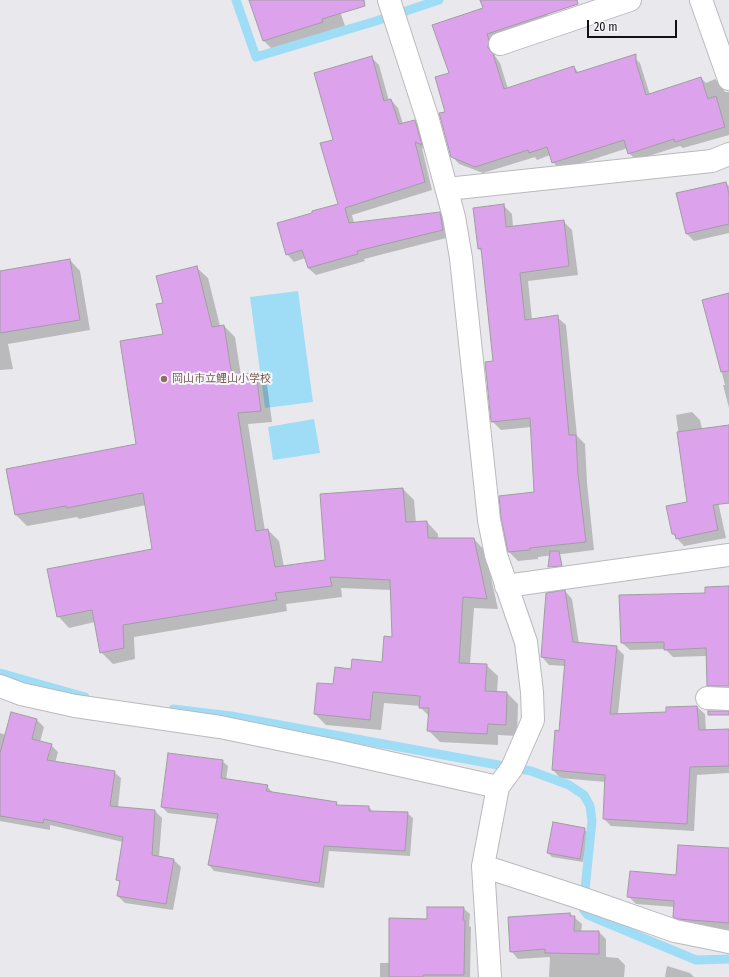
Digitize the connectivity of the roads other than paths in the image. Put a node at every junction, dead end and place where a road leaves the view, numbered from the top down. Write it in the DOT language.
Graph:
graph roads {
  1 [pos="389,0"];
  2 [pos="630,0"];
  3 [pos="701,0"];
  4 [pos="500,44"];
  5 [pos="729,79"];
  6 [pos="729,154"];
  7 [pos="447,189"];
  8 [pos="729,556"];
  9 [pos="506,586"];
  10 [pos="0,686"];
  11 [pos="707,698"];
  12 [pos="729,699"];
  13 [pos="498,787"];
  14 [pos="483,866"];
  15 [pos="729,942"];
  16 [pos="490,977"];
  1 -- 7 [label="street"];
  2 -- 4 [label="street"];
  3 -- 5 [label="street"];
  6 -- 7 [label="street"];
  7 -- 9 [label="street"];
  8 -- 9 [label="street"];
  9 -- 13 [label="street"];
  10 -- 13 [label="street"];
  11 -- 12 [label="street"];
  13 -- 14 [label="street"];
  14 -- 15 [label="street"];
  14 -- 16 [label="street"];
}
